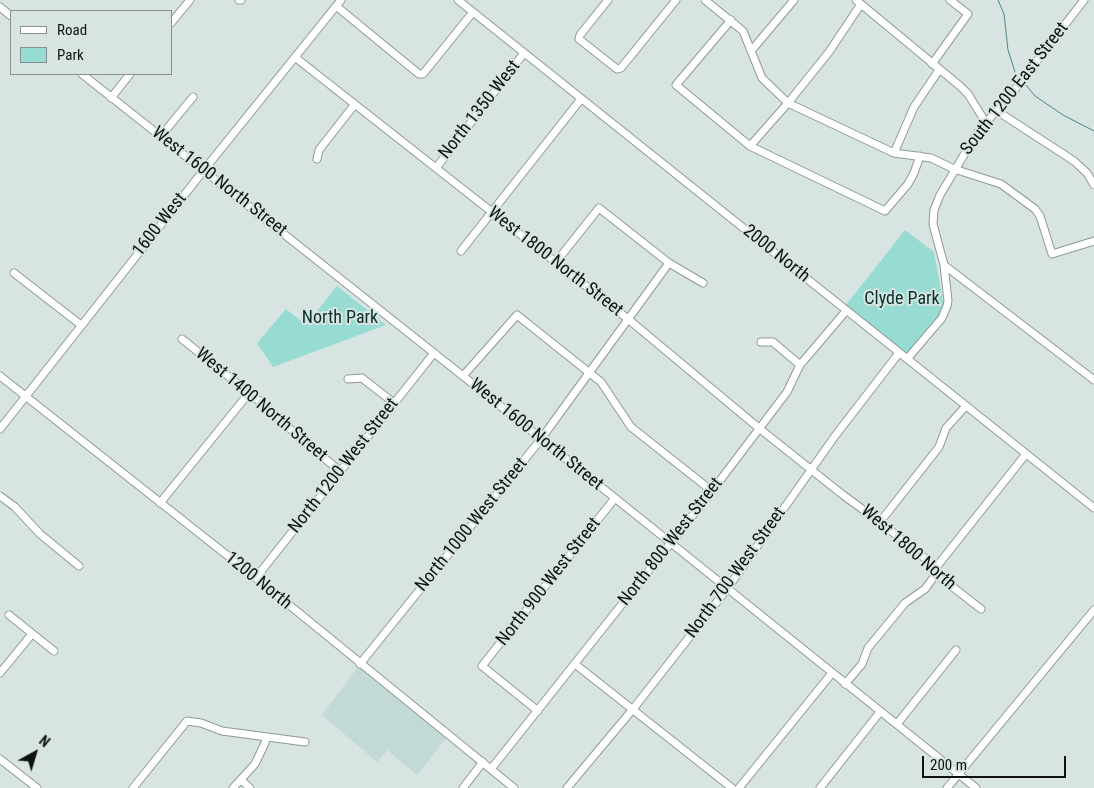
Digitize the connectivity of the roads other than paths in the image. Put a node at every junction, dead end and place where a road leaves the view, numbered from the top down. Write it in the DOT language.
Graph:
graph roads {
  1 [pos="190,0"];
  2 [pos="458,0"];
  3 [pos="608,0"];
  4 [pos="676,0"];
  5 [pos="705,0"];
  6 [pos="794,0"];
  7 [pos="1084,0"];
  8 [pos="859,2"];
  9 [pos="951,2"];
  10 [pos="339,3"];
  11 [pos="714,3"];
  12 [pos="0,7"];
  13 [pos="472,12"];
  14 [pos="10,15"];
  15 [pos="731,20"];
  16 [pos="172,22"];
  17 [pos="751,51"];
  18 [pos="524,53"];
  19 [pos="296,58"];
  20 [pos="932,64"];
  21 [pos="940,70"];
  22 [pos="83,75"];
  23 [pos="129,75"];
  24 [pos="193,97"];
  25 [pos="111,98"];
  26 [pos="581,99"];
  27 [pos="355,104"];
  28 [pos="788,104"];
  29 [pos="997,111"];
  30 [pos="986,123"];
  31 [pos="160,136"];
  32 [pos="750,146"];
  33 [pos="894,153"];
  34 [pos="920,156"];
  35 [pos="317,159"];
  36 [pos="436,168"];
  37 [pos="204,170"];
  38 [pos="954,170"];
  39 [pos="1094,185"];
  40 [pos="492,212"];
  41 [pos="1094,241"];
  42 [pos="461,250"];
  43 [pos="556,262"];
  44 [pos="669,263"];
  45 [pos="944,265"];
  46 [pos="14,273"];
  47 [pos="703,283"];
  48 [pos="846,311"];
  49 [pos="628,319"];
  50 [pos="81,325"];
  51 [pos="182,339"];
  52 [pos="761,342"];
  53 [pos="434,353"];
  54 [pos="899,353"];
  55 [pos="907,360"];
  56 [pos="800,365"];
  57 [pos="590,372"];
  58 [pos="0,376"];
  59 [pos="463,376"];
  60 [pos="348,378"];
  61 [pos="1094,380"];
  62 [pos="249,392"];
  63 [pos="25,396"];
  64 [pos="394,403"];
  65 [pos="966,406"];
  66 [pos="0,429"];
  67 [pos="760,429"];
  68 [pos="541,439"];
  69 [pos="1026,454"];
  70 [pos="811,470"];
  71 [pos="340,471"];
  72 [pos="712,491"];
  73 [pos="0,496"];
  74 [pos="615,498"];
  75 [pos="160,503"];
  76 [pos="1094,508"];
  77 [pos="880,522"];
  78 [pos="670,542"];
  79 [pos="79,566"];
  80 [pos="935,572"];
  81 [pos="261,582"];
  82 [pos="727,589"];
  83 [pos="981,609"];
  84 [pos="1094,610"];
  85 [pos="9,615"];
  86 [pos="32,634"];
  87 [pos="956,650"];
  88 [pos="54,652"];
  89 [pos="360,664"];
  90 [pos="575,664"];
  91 [pos="0,673"];
  92 [pos="832,673"];
  93 [pos="845,684"];
  94 [pos="633,708"];
  95 [pos="538,711"];
  96 [pos="880,712"];
  97 [pos="897,724"];
  98 [pos="266,737"];
  99 [pos="305,742"];
  100 [pos="0,759"];
  101 [pos="482,762"];
  102 [pos="491,769"];
  103 [pos="958,774"];
  104 [pos="241,780"];
  105 [pos="38,788"];
  106 [pos="133,788"];
  107 [pos="233,788"];
  108 [pos="250,788"];
  109 [pos="462,788"];
  110 [pos="514,788"];
  111 [pos="567,788"];
  112 [pos="732,788"];
  113 [pos="739,788"];
  114 [pos="820,788"];
  115 [pos="947,788"];
  116 [pos="976,788"];
  1 -- 16 [label="street"];
  2 -- 13 [label="street, 2000 North"];
  3 -- 4 [label="street"];
  5 -- 11 [label="street"];
  6 -- 17 [label="street"];
  7 -- 29 [label="street, South 1200 East Street"];
  8 -- 20 [label="street"];
  8 -- 28 [label="street"];
  9 -- 20 [label="street"];
  10 -- 13 [label="street"];
  10 -- 19 [label="street, 1600 West"];
  11 -- 15 [label="street"];
  12 -- 14 [label="street"];
  13 -- 18 [label="street, 2000 North"];
  15 -- 17 [label="street"];
  15 -- 32 [label="street"];
  17 -- 28 [label="street"];
  18 -- 26 [label="street, 2000 North"];
  18 -- 36 [label="street, North 1350 West"];
  19 -- 27 [label="street, West 1800 North Street"];
  19 -- 37 [label="street, 1600 West"];
  20 -- 21 [label="street"];
  21 -- 30 [label="street"];
  21 -- 33 [label="street"];
  22 -- 25 [label="street, West 1600 North Street"];
  23 -- 25 [label="street"];
  24 -- 31 [label="street"];
  25 -- 31 [label="street, West 1600 North Street"];
  26 -- 40 [label="street"];
  26 -- 48 [label="street, 2000 North"];
  27 -- 35 [label="street"];
  27 -- 36 [label="street, West 1800 North Street"];
  28 -- 32 [label="street"];
  28 -- 33 [label="street"];
  29 -- 30 [label="street, South 1200 East Street"];
  29 -- 39 [label="street"];
  30 -- 38 [label="street, South 1200 East Street"];
  31 -- 37 [label="street, West 1600 North Street"];
  32 -- 34 [label="street"];
  33 -- 34 [label="street"];
  34 -- 38 [label="street"];
  36 -- 40 [label="street, West 1800 North Street"];
  37 -- 50 [label="street, 1600 West"];
  37 -- 53 [label="street, West 1600 North Street"];
  38 -- 41 [label="street"];
  38 -- 45 [label="street, South 1200 East Street"];
  40 -- 42 [label="street"];
  40 -- 43 [label="street, West 1800 North Street"];
  43 -- 44 [label="street"];
  43 -- 49 [label="street, West 1800 North Street"];
  44 -- 47 [label="street"];
  44 -- 49 [label="street, North 1000 West Street"];
  45 -- 55 [label="street, South 1200 East Street"];
  45 -- 61 [label="street"];
  46 -- 50 [label="street"];
  48 -- 54 [label="street, 2000 North"];
  48 -- 56 [label="street, North 800 West Street"];
  49 -- 57 [label="street, North 1000 West Street"];
  49 -- 67 [label="street, West 1800 North Street"];
  50 -- 63 [label="street, 1600 West"];
  51 -- 62 [label="street, West 1400 North Street"];
  52 -- 56 [label="street"];
  53 -- 59 [label="street, West 1600 North Street"];
  53 -- 64 [label="street, North 1200 West Street"];
  54 -- 55 [label="street, 2000 North"];
  54 -- 70 [label="street, North 700 West Street"];
  55 -- 65 [label="street, 2000 North"];
  56 -- 67 [label="street, North 800 West Street"];
  57 -- 59 [label="street"];
  57 -- 68 [label="street, North 1000 West Street"];
  57 -- 72 [label="street"];
  58 -- 63 [label="street, 1200 North"];
  59 -- 68 [label="street, West 1600 North Street"];
  60 -- 64 [label="street"];
  62 -- 71 [label="street, West 1400 North Street"];
  62 -- 75 [label="street"];
  63 -- 66 [label="street, 1600 West"];
  63 -- 75 [label="street, 1200 North"];
  64 -- 71 [label="street, North 1200 West Street"];
  65 -- 69 [label="street, 2000 North"];
  65 -- 77 [label="street"];
  67 -- 70 [label="street, West 1800 North Street"];
  67 -- 72 [label="street, North 800 West Street"];
  68 -- 74 [label="street, West 1600 North Street"];
  68 -- 89 [label="street, North 1000 West Street"];
  69 -- 76 [label="street, 2000 North"];
  69 -- 80 [label="street"];
  70 -- 77 [label="street, West 1800 North"];
  70 -- 82 [label="street, North 700 West Street"];
  71 -- 81 [label="street, North 1200 West Street"];
  72 -- 78 [label="street, North 800 West Street"];
  73 -- 79 [label="street"];
  74 -- 78 [label="street, West 1600 North Street"];
  74 -- 95 [label="street, North 900 West Street"];
  75 -- 81 [label="street, 1200 North"];
  77 -- 80 [label="street, West 1800 North"];
  78 -- 82 [label="street, West 1600 North Street"];
  78 -- 90 [label="street, North 800 West Street"];
  80 -- 83 [label="street, West 1800 North"];
  80 -- 93 [label="street"];
  81 -- 89 [label="street, 1200 North"];
  82 -- 92 [label="street, West 1600 North Street"];
  82 -- 94 [label="street, North 700 West Street"];
  84 -- 103 [label="street"];
  85 -- 86 [label="street"];
  86 -- 88 [label="street"];
  86 -- 91 [label="street"];
  87 -- 97 [label="street"];
  89 -- 101 [label="street, 1200 North"];
  90 -- 94 [label="street"];
  90 -- 95 [label="street, North 800 West Street"];
  92 -- 93 [label="street, West 1600 North Street"];
  92 -- 113 [label="street"];
  93 -- 96 [label="street, West 1600 North Street"];
  94 -- 111 [label="street, North 700 West Street"];
  94 -- 112 [label="street"];
  95 -- 102 [label="street, North 800 West Street"];
  96 -- 97 [label="street, West 1600 North Street"];
  96 -- 114 [label="street"];
  97 -- 103 [label="street, West 1600 North Street"];
  98 -- 99 [label="street"];
  98 -- 104 [label="street"];
  98 -- 106 [label="street"];
  100 -- 105 [label="street"];
  101 -- 102 [label="street, 1200 North"];
  101 -- 109 [label="street"];
  102 -- 110 [label="street, 1200 North"];
  103 -- 115 [label="street"];
  103 -- 116 [label="street, West 1600 North Street"];
  104 -- 107 [label="street"];
  104 -- 108 [label="street"];
}
